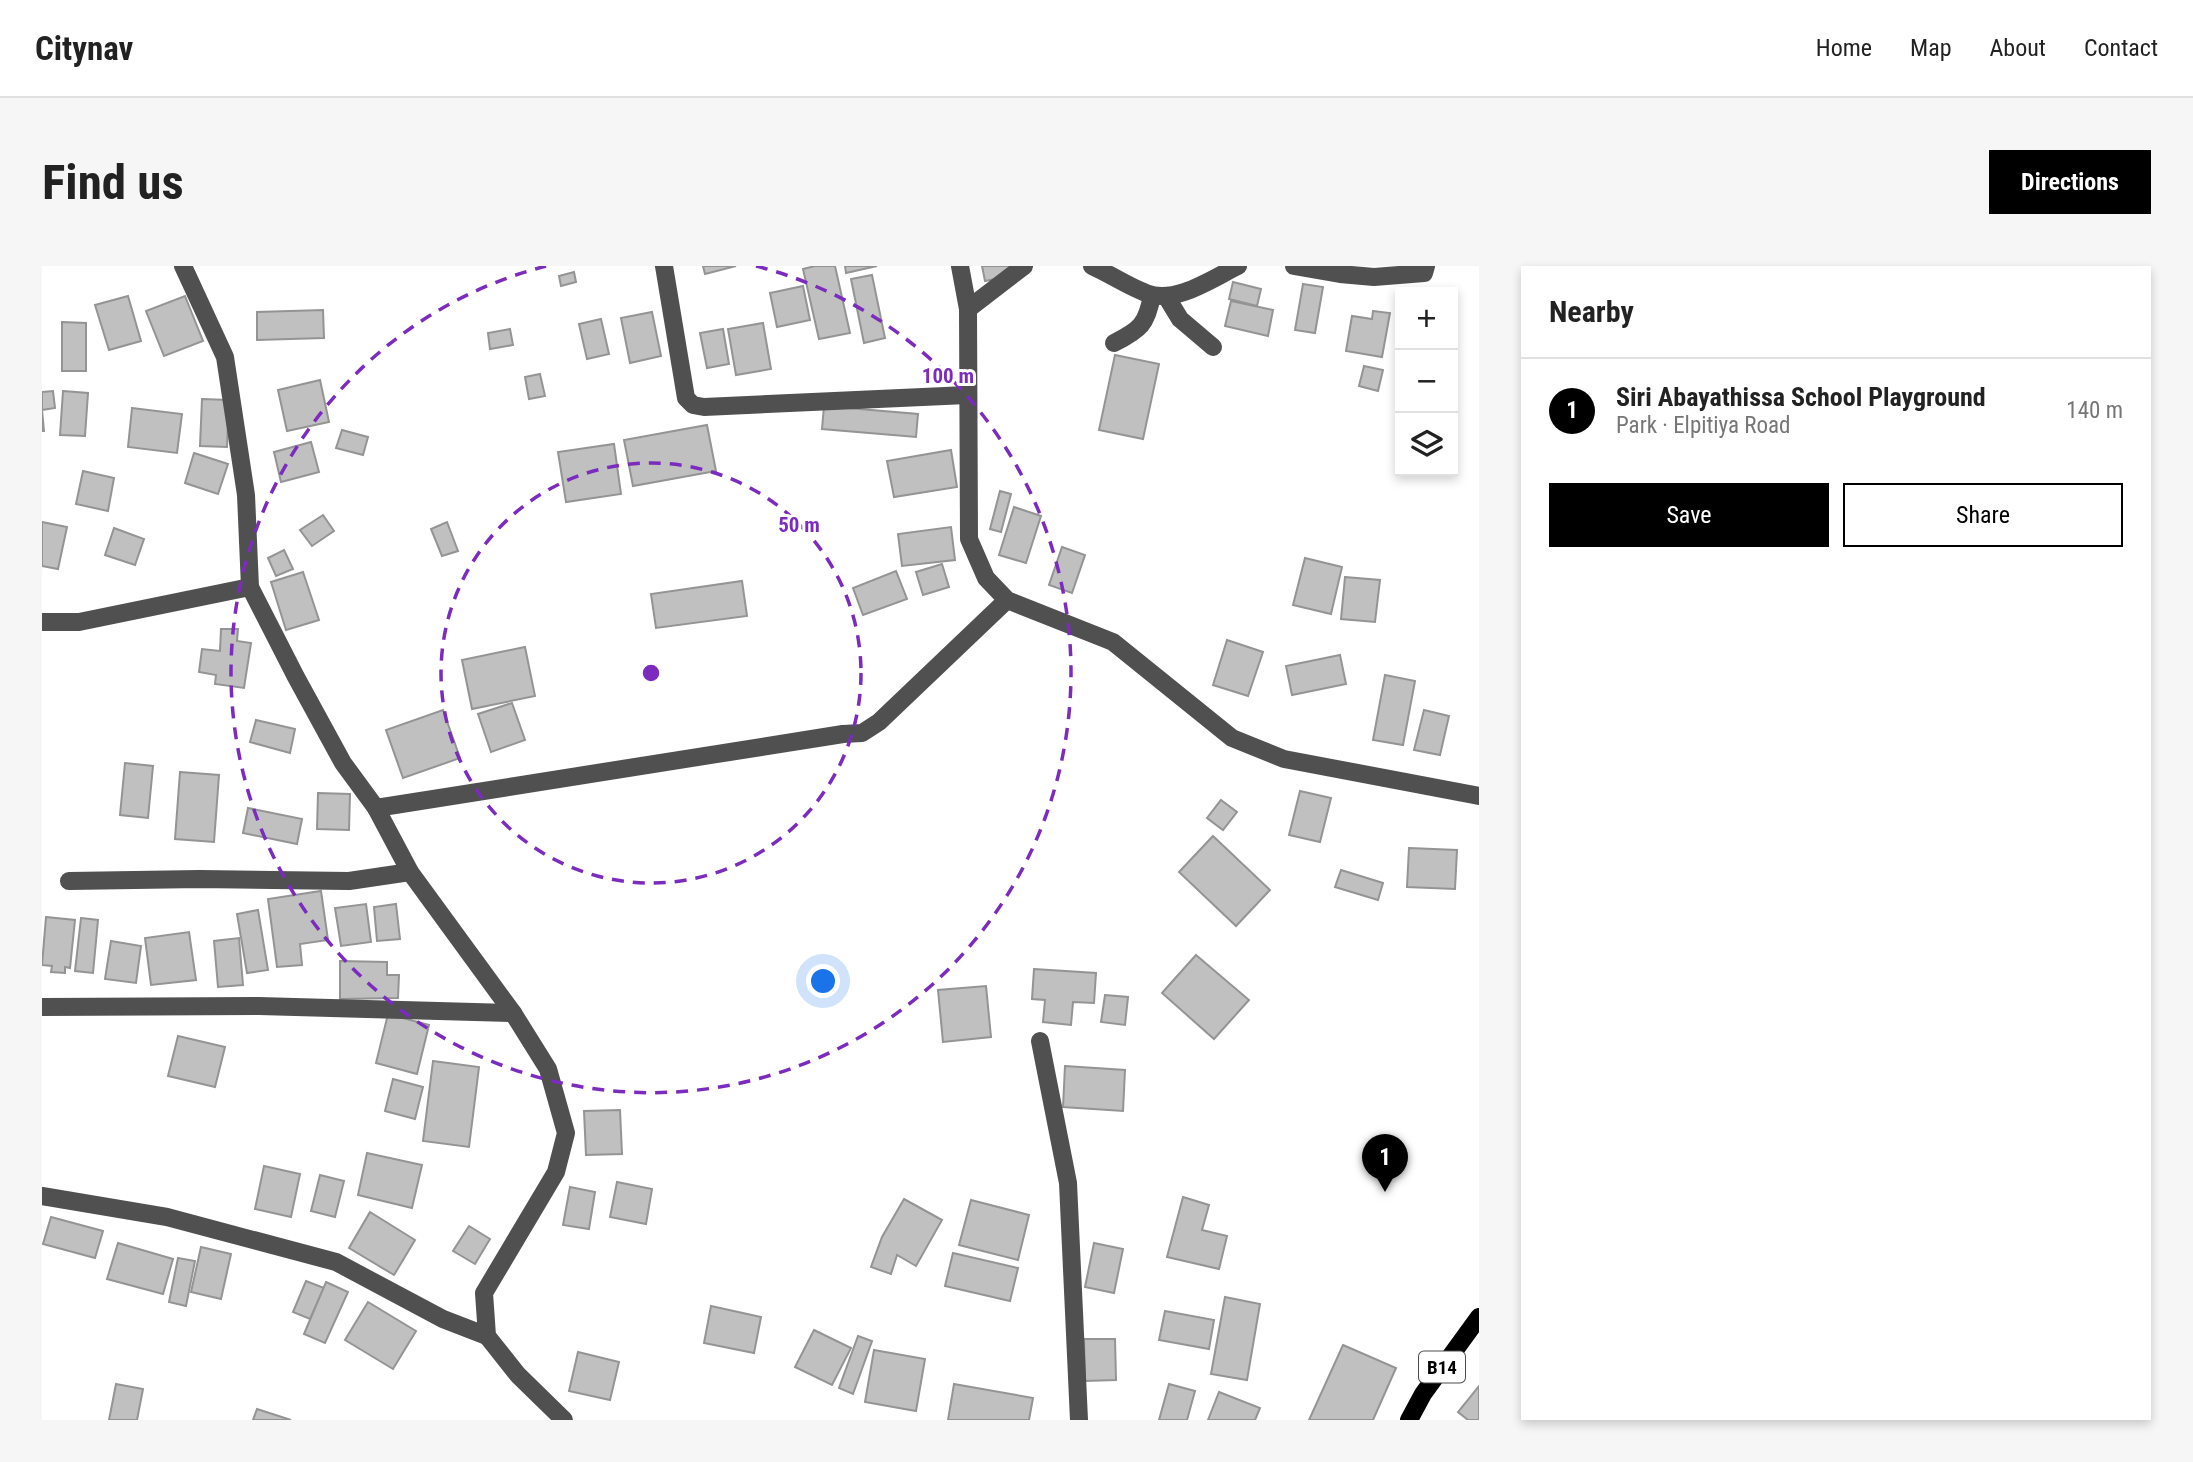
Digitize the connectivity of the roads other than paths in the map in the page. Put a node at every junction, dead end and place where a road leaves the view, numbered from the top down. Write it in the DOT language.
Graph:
graph roads {
  1 [pos="183,266"];
  2 [pos="664,266"];
  3 [pos="960,266"];
  4 [pos="1024,266"];
  5 [pos="1092,266"];
  6 [pos="1238,266"];
  7 [pos="1294,266"];
  8 [pos="1426,266"];
  9 [pos="1159,295"];
  10 [pos="968,309"];
  11 [pos="1114,343"];
  12 [pos="1213,346"];
  13 [pos="967,395"];
  14 [pos="250,587"];
  15 [pos="1007,600"];
  16 [pos="42,622"];
  17 [pos="1479,796"];
  18 [pos="376,808"];
  19 [pos="410,872"];
  20 [pos="69,881"];
  21 [pos="42,1007"];
  22 [pos="513,1013"];
  23 [pos="1040,1041"];
  24 [pos="42,1196"];
  25 [pos="1479,1317"];
  26 [pos="487,1336"];
  27 [pos="564,1420"];
  28 [pos="1079,1420"];
  29 [pos="1409,1420"];
  1 -- 14 [label="street"];
  2 -- 13 [label="street"];
  3 -- 10 [label="street"];
  4 -- 10 [label="street"];
  5 -- 9 [label="street"];
  6 -- 9 [label="street"];
  7 -- 8 [label="street"];
  9 -- 11 [label="street"];
  9 -- 12 [label="street"];
  10 -- 13 [label="street"];
  13 -- 15 [label="street"];
  14 -- 16 [label="street"];
  14 -- 18 [label="street"];
  15 -- 17 [label="street"];
  15 -- 18 [label="street"];
  18 -- 19 [label="street"];
  19 -- 20 [label="street"];
  19 -- 22 [label="street"];
  21 -- 22 [label="street"];
  22 -- 26 [label="street"];
  23 -- 28 [label="street"];
  24 -- 26 [label="street"];
  25 -- 29 [label="main road, B14"];
  26 -- 27 [label="street"];
}
